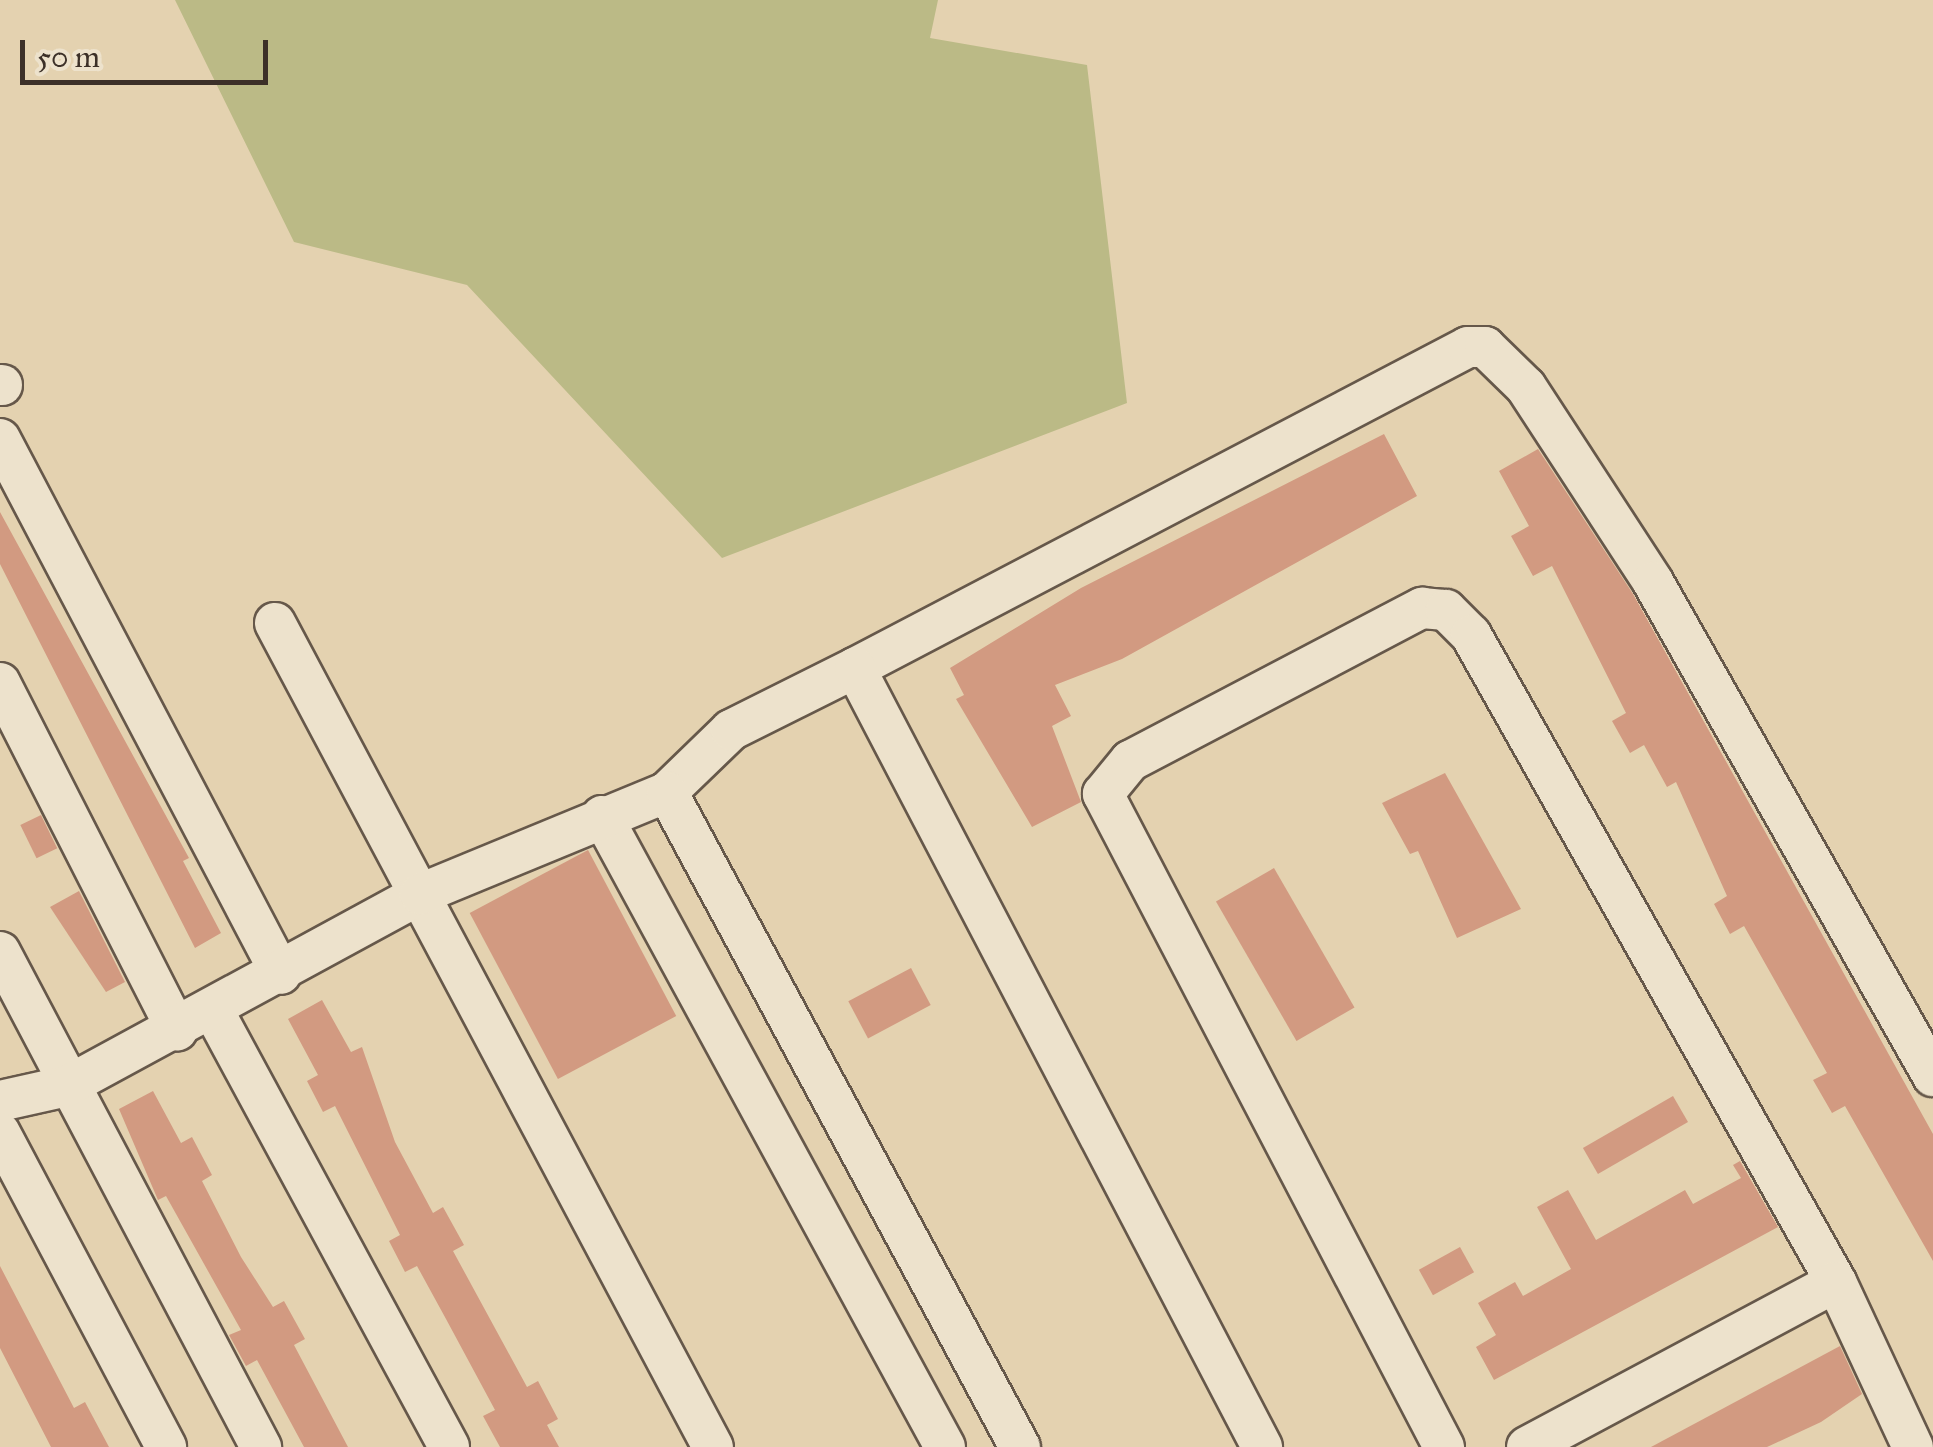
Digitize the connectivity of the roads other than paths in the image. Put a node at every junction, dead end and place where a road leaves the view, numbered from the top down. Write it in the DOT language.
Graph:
graph roads {
  1 [pos="0,439"];
  2 [pos="275,624"];
  3 [pos="855,668"];
  4 [pos="0,683"];
  5 [pos="667,792"];
  6 [pos="602,816"];
  7 [pos="420,894"];
  8 [pos="0,952"];
  9 [pos="282,974"];
  10 [pos="214,1012"];
  11 [pos="177,1031"];
  12 [pos="1933,1076"];
  13 [pos="67,1086"];
  14 [pos="0,1102"];
  15 [pos="0,1132"];
  16 [pos="1836,1282"];
  17 [pos="943,1301"];
  18 [pos="886,1336"];
  19 [pos="1933,1437"];
  20 [pos="166,1447"];
  21 [pos="261,1447"];
  22 [pos="449,1447"];
  23 [pos="713,1447"];
  24 [pos="945,1447"];
  25 [pos="1020,1447"];
  26 [pos="1262,1447"];
  27 [pos="1444,1447"];
  28 [pos="1527,1447"];
  29 [pos="1914,1447"];
  1 -- 9 [label="street"];
  2 -- 7 [label="street"];
  3 -- 5 [label="street"];
  3 -- 12 [label="street"];
  3 -- 26 [label="street"];
  4 -- 11 [label="street"];
  5 -- 6 [label="street"];
  5 -- 17 [label="street"];
  6 -- 7 [label="street"];
  6 -- 18 [label="street"];
  7 -- 9 [label="street"];
  7 -- 23 [label="street"];
  8 -- 13 [label="street"];
  9 -- 10 [label="street"];
  10 -- 11 [label="street"];
  10 -- 22 [label="street"];
  11 -- 13 [label="street"];
  13 -- 14 [label="street"];
  13 -- 21 [label="street"];
  15 -- 20 [label="street"];
  16 -- 27 [label="street"];
  16 -- 28 [label="street"];
  16 -- 29 [label="street"];
  17 -- 18 [label="street"];
  17 -- 25 [label="street"];
  18 -- 24 [label="street"];
  19 -- 29 [label="street"];
}
